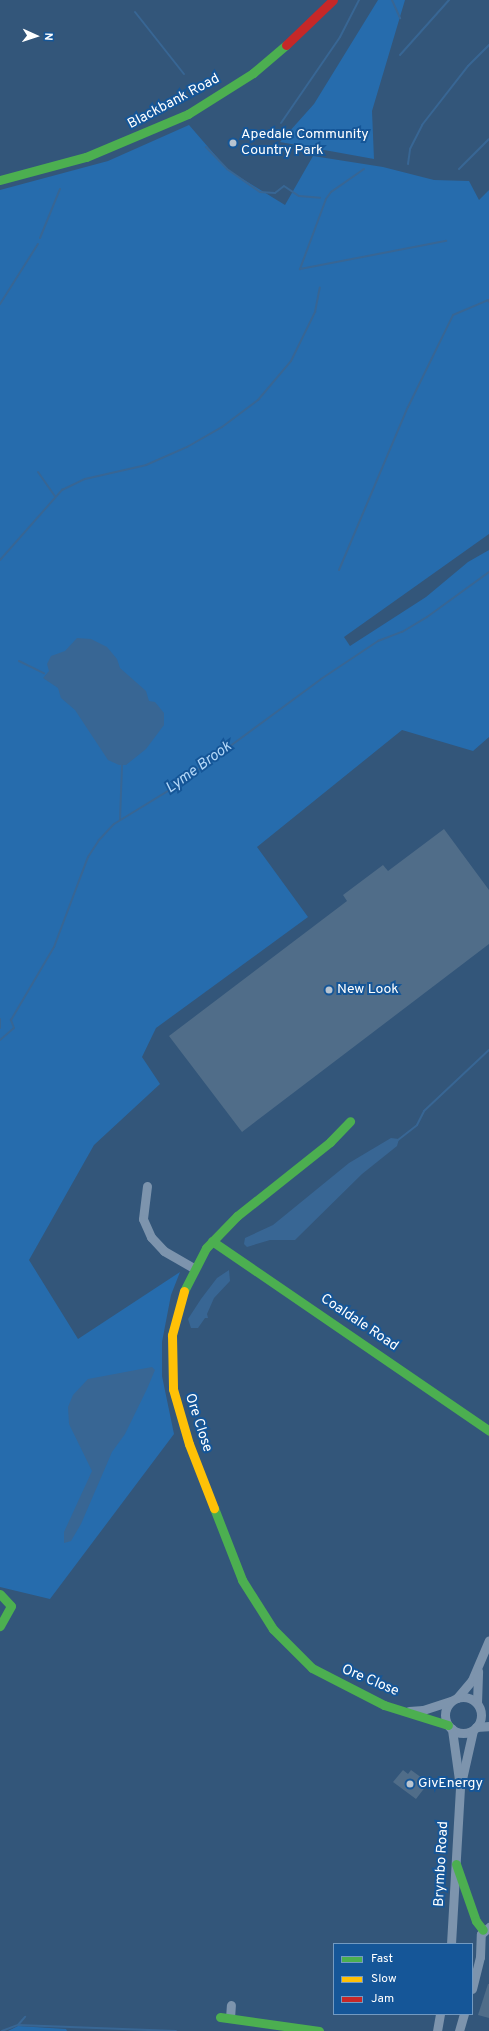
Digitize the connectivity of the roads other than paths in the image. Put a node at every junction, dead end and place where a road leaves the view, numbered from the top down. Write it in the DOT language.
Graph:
graph roads {
  1 [pos="332,0"];
  2 [pos="0,180"];
  3 [pos="350,1121"];
  4 [pos="147,1186"];
  5 [pos="212,1241"];
  6 [pos="194,1268"];
  7 [pos="489,1431"];
  8 [pos="0,1594"];
  9 [pos="0,1626"];
  10 [pos="489,1640"];
  11 [pos="479,1668"];
  12 [pos="455,1699"];
  13 [pos="478,1706"];
  14 [pos="406,1711"];
  15 [pos="489,1714"];
  16 [pos="489,1726"];
  17 [pos="450,1727"];
  18 [pos="474,1729"];
  19 [pos="460,1786"];
  20 [pos="456,1864"];
  21 [pos="486,1929"];
  22 [pos="451,1943"];
  23 [pos="473,1984"];
  24 [pos="231,2005"];
  25 [pos="440,2015"];
  26 [pos="464,2015"];
  27 [pos="319,2031"];
  28 [pos="437,2031"];
  29 [pos="459,2031"];
  1 -- 2 [label="street, Blackbank Road"];
  3 -- 5 [label="street, Ore Close"];
  4 -- 6 [label="street"];
  5 -- 6 [label="street, Ore Close"];
  5 -- 7 [label="street, Coaldale Road"];
  6 -- 14 [label="street, Ore Close"];
  8 -- 9 [label="street"];
  10 -- 11 [label="street"];
  11 -- 12 [label="street"];
  11 -- 13 [label="street"];
  12 -- 13 [label="street"];
  12 -- 14 [label="street, Ore Close"];
  12 -- 17 [label="street"];
  13 -- 15 [label="street"];
  13 -- 18 [label="street"];
  14 -- 17 [label="street, Ore Close"];
  16 -- 18 [label="street"];
  17 -- 18 [label="street"];
  17 -- 19 [label="street, Brymbo Road"];
  18 -- 19 [label="street, Brymbo Road"];
  19 -- 20 [label="street, Brymbo Road"];
  20 -- 21 [label="street"];
  20 -- 22 [label="street, Brymbo Road"];
  21 -- 23 [label="street"];
  24 -- 27 [label="street"];
  25 -- 28 [label="street"];
  26 -- 29 [label="street"];
}
